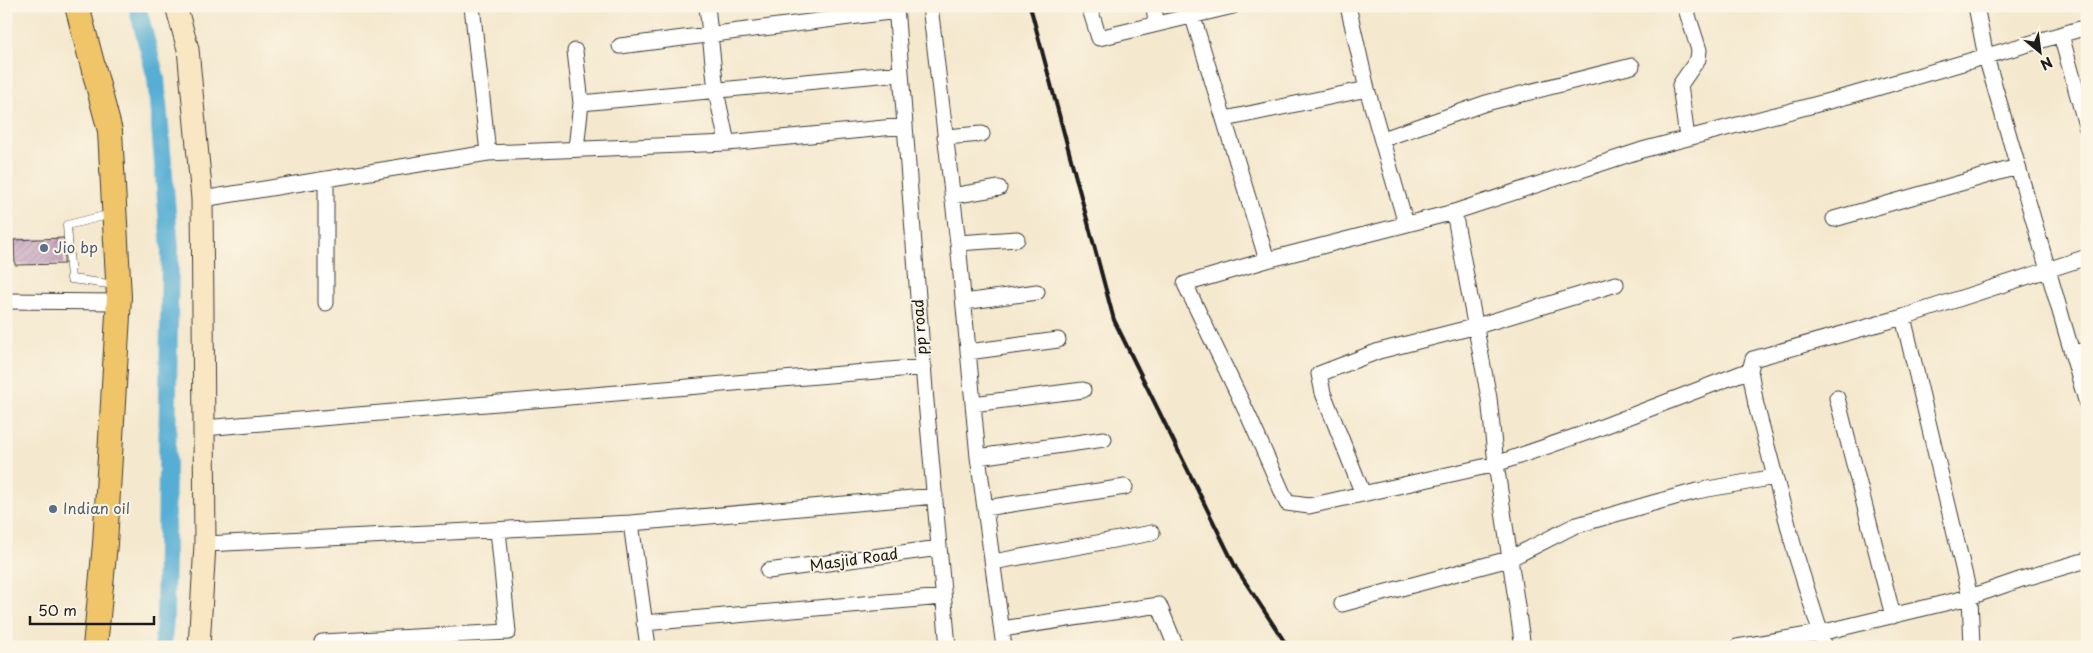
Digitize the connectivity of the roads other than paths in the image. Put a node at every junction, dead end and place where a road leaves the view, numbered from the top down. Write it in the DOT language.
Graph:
graph roads {
  1 [pos="77,6"];
  2 [pos="176,6"];
  3 [pos="472,6"];
  4 [pos="707,6"];
  5 [pos="930,6"];
  6 [pos="1089,6"];
  7 [pos="1154,6"];
  8 [pos="1233,6"];
  9 [pos="1348,6"];
  10 [pos="1976,6"];
  11 [pos="1690,7"];
  12 [pos="896,8"];
  13 [pos="1192,14"];
  14 [pos="1156,23"];
  15 [pos="2087,27"];
  16 [pos="709,34"];
  17 [pos="2060,35"];
  18 [pos="620,46"];
  19 [pos="575,51"];
  20 [pos="1986,56"];
  21 [pos="1632,66"];
  22 [pos="901,73"];
  23 [pos="1367,89"];
  24 [pos="716,90"];
  25 [pos="581,104"];
  26 [pos="1225,120"];
  27 [pos="905,126"];
  28 [pos="2087,129"];
  29 [pos="982,134"];
  30 [pos="945,137"];
  31 [pos="1383,138"];
  32 [pos="1688,138"];
  33 [pos="727,143"];
  34 [pos="576,149"];
  35 [pos="488,153"];
  36 [pos="2017,167"];
  37 [pos="326,179"];
  38 [pos="999,188"];
  39 [pos="952,196"];
  40 [pos="202,199"];
  41 [pos="1454,212"];
  42 [pos="114,213"];
  43 [pos="1834,219"];
  44 [pos="1406,224"];
  45 [pos="1017,240"];
  46 [pos="958,243"];
  47 [pos="2087,257"];
  48 [pos="1268,260"];
  49 [pos="2046,270"];
  50 [pos="1616,284"];
  51 [pos="1037,292"];
  52 [pos="118,293"];
  53 [pos="6,301"];
  54 [pos="964,302"];
  55 [pos="326,303"];
  56 [pos="1903,316"];
  57 [pos="1477,326"];
  58 [pos="1058,340"];
  59 [pos="2087,349"];
  60 [pos="968,352"];
  61 [pos="2072,354"];
  62 [pos="924,367"];
  63 [pos="1750,370"];
  64 [pos="1082,390"];
  65 [pos="1837,398"];
  66 [pos="973,404"];
  67 [pos="2087,404"];
  68 [pos="204,428"];
  69 [pos="1104,439"];
  70 [pos="978,457"];
  71 [pos="1496,464"];
  72 [pos="1775,477"];
  73 [pos="1125,487"];
  74 [pos="1363,494"];
  75 [pos="934,496"];
  76 [pos="985,508"];
  77 [pos="631,523"];
  78 [pos="498,530"];
  79 [pos="1152,534"];
  80 [pos="205,544"];
  81 [pos="939,548"];
  82 [pos="1510,558"];
  83 [pos="2087,560"];
  84 [pos="993,562"];
  85 [pos="768,571"];
  86 [pos="943,597"];
  87 [pos="1970,597"];
  88 [pos="1342,604"];
  89 [pos="1893,616"];
  90 [pos="644,623"];
  91 [pos="1002,629"];
  92 [pos="1822,640"];
  93 [pos="322,642"];
  94 [pos="95,647"];
  95 [pos="198,647"];
  96 [pos="648,647"];
  97 [pos="948,647"];
  98 [pos="1004,647"];
  99 [pos="1176,647"];
  100 [pos="1523,647"];
  101 [pos="1737,647"];
  102 [pos="1972,647"];
  1 -- 42 [label="main road"];
  2 -- 40 [label="main road"];
  3 -- 35 [label="street"];
  4 -- 16 [label="street"];
  5 -- 30 [label="street"];
  6 -- 14 [label="street"];
  7 -- 14 [label="street"];
  8 -- 13 [label="street"];
  9 -- 23 [label="street"];
  10 -- 20 [label="street"];
  11 -- 32 [label="street"];
  12 -- 16 [label="street"];
  12 -- 22 [label="street, pp road"];
  13 -- 14 [label="street"];
  13 -- 26 [label="street"];
  15 -- 17 [label="street"];
  16 -- 18 [label="street"];
  16 -- 24 [label="street"];
  17 -- 20 [label="street"];
  17 -- 28 [label="street"];
  19 -- 25 [label="street"];
  20 -- 32 [label="street"];
  20 -- 36 [label="street"];
  21 -- 31 [label="street"];
  22 -- 24 [label="street"];
  22 -- 27 [label="street, pp road"];
  23 -- 26 [label="street"];
  23 -- 31 [label="street"];
  24 -- 25 [label="street"];
  24 -- 33 [label="street"];
  25 -- 34 [label="street"];
  26 -- 48 [label="street"];
  27 -- 33 [label="street"];
  27 -- 62 [label="street, pp road"];
  29 -- 30 [label="street"];
  30 -- 39 [label="street"];
  31 -- 44 [label="street"];
  32 -- 41 [label="street"];
  33 -- 34 [label="street"];
  34 -- 35 [label="street"];
  35 -- 37 [label="street"];
  36 -- 43 [label="street"];
  36 -- 49 [label="street"];
  37 -- 40 [label="street"];
  37 -- 55 [label="street"];
  38 -- 39 [label="street"];
  39 -- 46 [label="street"];
  40 -- 68 [label="main road"];
  41 -- 44 [label="street"];
  41 -- 57 [label="street"];
  42 -- 52 [label="main road"];
  42 -- 52 [label="lane"];
  44 -- 48 [label="street"];
  45 -- 46 [label="street"];
  46 -- 54 [label="street"];
  47 -- 49 [label="street"];
  48 -- 74 [label="street"];
  49 -- 56 [label="street"];
  49 -- 61 [label="street"];
  50 -- 57 [label="street"];
  51 -- 54 [label="street"];
  52 -- 53 [label="street"];
  52 -- 94 [label="main road"];
  54 -- 60 [label="street"];
  56 -- 63 [label="street"];
  56 -- 87 [label="street"];
  57 -- 71 [label="street"];
  57 -- 74 [label="street"];
  58 -- 60 [label="street"];
  59 -- 61 [label="street"];
  60 -- 66 [label="street"];
  61 -- 67 [label="street"];
  62 -- 68 [label="street"];
  62 -- 75 [label="street, pp road"];
  63 -- 71 [label="street"];
  63 -- 72 [label="street"];
  64 -- 66 [label="street"];
  65 -- 89 [label="street"];
  66 -- 70 [label="street"];
  68 -- 80 [label="main road"];
  69 -- 70 [label="street"];
  70 -- 76 [label="street"];
  71 -- 74 [label="street"];
  71 -- 82 [label="street"];
  72 -- 82 [label="street"];
  72 -- 92 [label="street"];
  73 -- 76 [label="street"];
  75 -- 77 [label="street"];
  75 -- 81 [label="street, pp road"];
  76 -- 84 [label="street"];
  77 -- 78 [label="street"];
  77 -- 90 [label="street"];
  78 -- 80 [label="street"];
  78 -- 93 [label="street"];
  79 -- 84 [label="street"];
  80 -- 95 [label="main road"];
  81 -- 85 [label="street, Masjid Road"];
  81 -- 86 [label="street, pp road"];
  82 -- 88 [label="street"];
  82 -- 100 [label="street"];
  83 -- 87 [label="street"];
  84 -- 91 [label="street"];
  86 -- 90 [label="street"];
  86 -- 97 [label="street, pp road"];
  87 -- 89 [label="street"];
  87 -- 102 [label="street"];
  89 -- 92 [label="street"];
  90 -- 96 [label="street"];
  91 -- 98 [label="street"];
  91 -- 99 [label="street"];
  92 -- 101 [label="street"];
}
